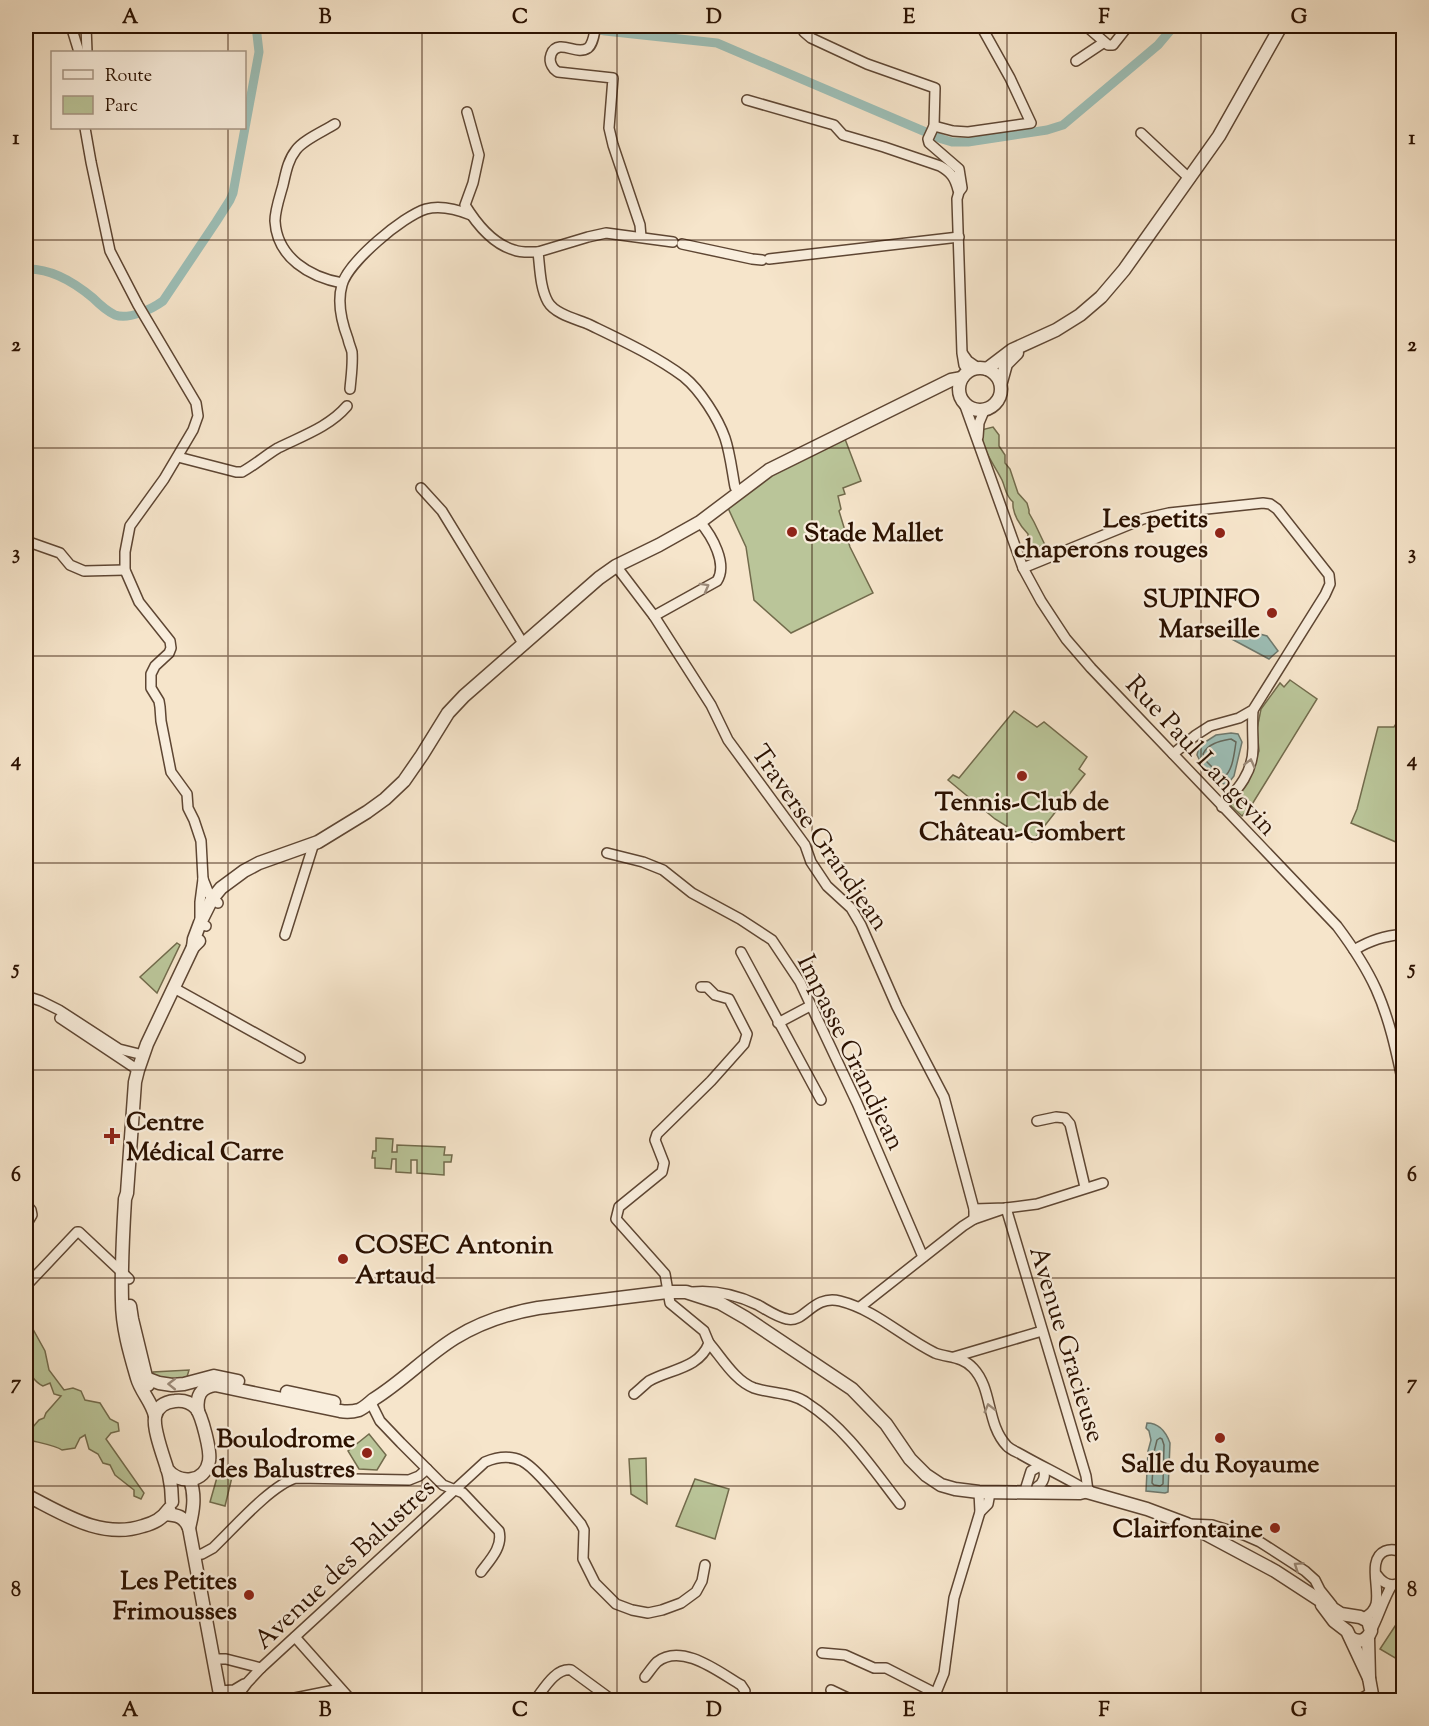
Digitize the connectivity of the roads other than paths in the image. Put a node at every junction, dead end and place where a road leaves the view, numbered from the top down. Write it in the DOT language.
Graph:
graph roads {
  1 [pos="71,26"];
  2 [pos="86,26"];
  3 [pos="803,26"];
  4 [pos="981,26"];
  5 [pos="1086,26"];
  6 [pos="1128,26"];
  7 [pos="1281,26"];
  8 [pos="595,30"];
  9 [pos="1103,43"];
  10 [pos="79,51"];
  11 [pos="87,51"];
  12 [pos="1076,61"];
  13 [pos="747,100"];
  14 [pos="467,112"];
  15 [pos="335,124"];
  16 [pos="934,126"];
  17 [pos="85,129"];
  18 [pos="1142,133"];
  19 [pos="1190,179"];
  20 [pos="959,192"];
  21 [pos="471,215"];
  22 [pos="641,237"];
  23 [pos="959,237"];
  24 [pos="538,252"];
  25 [pos="342,283"];
  26 [pos="1036,340"];
  27 [pos="974,371"];
  28 [pos="1001,382"];
  29 [pos="935,388"];
  30 [pos="350,389"];
  31 [pos="959,394"];
  32 [pos="347,406"];
  33 [pos="966,406"];
  34 [pos="984,411"];
  35 [pos="978,442"];
  36 [pos="178,457"];
  37 [pos="421,488"];
  38 [pos="739,493"];
  39 [pos="700,522"];
  40 [pos="26,541"];
  41 [pos="616,566"];
  42 [pos="1023,568"];
  43 [pos="126,570"];
  44 [pos="654,616"];
  45 [pos="524,645"];
  46 [pos="1252,710"];
  47 [pos="1173,754"];
  48 [pos="1222,807"];
  49 [pos="314,843"];
  50 [pos="607,853"];
  51 [pos="204,879"];
  52 [pos="215,901"];
  53 [pos="203,925"];
  54 [pos="1404,934"];
  55 [pos="285,935"];
  56 [pos="1354,950"];
  57 [pos="741,952"];
  58 [pos="701,987"];
  59 [pos="174,988"];
  60 [pos="26,996"];
  61 [pos="26,1002"];
  62 [pos="40,1004"];
  63 [pos="810,1005"];
  64 [pos="778,1023"];
  65 [pos="143,1055"];
  66 [pos="300,1058"];
  67 [pos="138,1070"];
  68 [pos="1404,1088"];
  69 [pos="821,1100"];
  70 [pos="1037,1121"];
  71 [pos="1104,1183"];
  72 [pos="1085,1187"];
  73 [pos="26,1204"];
  74 [pos="1006,1208"];
  75 [pos="974,1214"];
  76 [pos="26,1225"];
  77 [pos="922,1257"];
  78 [pos="125,1276"];
  79 [pos="26,1286"];
  80 [pos="667,1292"];
  81 [pos="686,1292"];
  82 [pos="860,1307"];
  83 [pos="1042,1331"];
  84 [pos="709,1343"];
  85 [pos="954,1357"];
  86 [pos="146,1378"];
  87 [pos="199,1380"];
  88 [pos="634,1394"];
  89 [pos="174,1401"];
  90 [pos="370,1401"];
  91 [pos="198,1411"];
  92 [pos="155,1416"];
  93 [pos="1020,1454"];
  94 [pos="1041,1467"];
  95 [pos="167,1469"];
  96 [pos="427,1469"];
  97 [pos="204,1472"];
  98 [pos="186,1480"];
  99 [pos="1032,1484"];
  100 [pos="941,1485"];
  101 [pos="455,1489"];
  102 [pos="1088,1491"];
  103 [pos="985,1493"];
  104 [pos="26,1495"];
  105 [pos="172,1502"];
  106 [pos="900,1504"];
  107 [pos="194,1510"];
  108 [pos="165,1514"];
  109 [pos="1187,1524"];
  110 [pos="189,1528"];
  111 [pos="1402,1551"];
  112 [pos="194,1555"];
  113 [pos="705,1565"];
  114 [pos="481,1572"];
  115 [pos="1377,1575"];
  116 [pos="1404,1581"];
  117 [pos="1392,1585"];
  118 [pos="1316,1597"];
  119 [pos="1335,1610"];
  120 [pos="1360,1618"];
  121 [pos="1349,1635"];
  122 [pos="1369,1635"];
  123 [pos="296,1637"];
  124 [pos="822,1653"];
  125 [pos="214,1659"];
  126 [pos="261,1668"];
  127 [pos="645,1677"];
  128 [pos="1369,1678"];
  129 [pos="340,1689"];
  130 [pos="831,1690"];
  131 [pos="220,1696"];
  132 [pos="238,1697"];
  133 [pos="934,1697"];
  134 [pos="1372,1697"];
  135 [pos="296,1700"];
  136 [pos="285,1701"];
  137 [pos="351,1701"];
  138 [pos="536,1701"];
  139 [pos="612,1701"];
  140 [pos="743,1701"];
  141 [pos="852,1701"];
  142 [pos="1358,1701"];
  1 -- 10 [label="street"];
  2 -- 11 [label="street"];
  3 -- 16 [label="street"];
  4 -- 16 [label="street"];
  5 -- 9 [label="street"];
  6 -- 9 [label="street"];
  7 -- 19 [label="street"];
  8 -- 22 [label="street"];
  9 -- 12 [label="street"];
  13 -- 20 [label="street"];
  14 -- 21 [label="street"];
  15 -- 25 [label="street"];
  16 -- 20 [label="street"];
  17 -- 36 [label="street"];
  18 -- 19 [label="street"];
  19 -- 26 [label="street"];
  20 -- 23 [label="street"];
  21 -- 24 [label="street"];
  21 -- 25 [label="street"];
  22 -- 23 [label="street"];
  22 -- 24 [label="street"];
  23 -- 27 [label="street"];
  24 -- 38 [label="street"];
  25 -- 30 [label="street"];
  26 -- 27 [label="street"];
  26 -- 28 [label="street"];
  27 -- 28 [label="street"];
  27 -- 29 [label="street"];
  27 -- 31 [label="street"];
  28 -- 34 [label="street"];
  29 -- 31 [label="street"];
  29 -- 38 [label="street"];
  31 -- 33 [label="street"];
  32 -- 36 [label="street"];
  33 -- 34 [label="street"];
  33 -- 35 [label="street, Rue Paul Langevin"];
  34 -- 35 [label="street, Rue Paul Langevin"];
  35 -- 42 [label="street, Rue Paul Langevin"];
  36 -- 43 [label="street"];
  37 -- 45 [label="street"];
  38 -- 39 [label="street"];
  39 -- 41 [label="street"];
  44 -- 39 [label="street, one-way"];
  40 -- 43 [label="street"];
  41 -- 44 [label="street, Traverse Grandjean"];
  41 -- 45 [label="street"];
  42 -- 46 [label="street"];
  42 -- 47 [label="street, Rue Paul Langevin"];
  43 -- 51 [label="street"];
  44 -- 75 [label="street, Traverse Grandjean"];
  45 -- 49 [label="street"];
  46 -- 47 [label="street"];
  48 -- 46 [label="street, one-way"];
  47 -- 48 [label="street, Rue Paul Langevin"];
  48 -- 56 [label="street, Rue Paul Langevin"];
  49 -- 52 [label="street"];
  49 -- 55 [label="street"];
  50 -- 63 [label="street, Impasse Grandjean"];
  51 -- 52 [label="street"];
  51 -- 53 [label="street"];
  52 -- 53 [label="street"];
  53 -- 59 [label="street"];
  54 -- 56 [label="street"];
  56 -- 68 [label="street, Rue Paul Langevin"];
  57 -- 64 [label="street"];
  58 -- 80 [label="street"];
  59 -- 65 [label="street"];
  59 -- 66 [label="street"];
  60 -- 62 [label="street"];
  61 -- 62 [label="street"];
  62 -- 65 [label="street"];
  62 -- 67 [label="street"];
  63 -- 64 [label="street"];
  63 -- 77 [label="street, Impasse Grandjean"];
  64 -- 69 [label="street"];
  65 -- 67 [label="street"];
  67 -- 78 [label="street"];
  70 -- 72 [label="street"];
  71 -- 72 [label="street"];
  72 -- 74 [label="street"];
  73 -- 76 [label="street"];
  74 -- 75 [label="street"];
  74 -- 83 [label="street, Avenue Gracieuse"];
  75 -- 77 [label="street"];
  77 -- 82 [label="street"];
  78 -- 79 [label="street"];
  78 -- 86 [label="street"];
  78 -- 92 [label="street"];
  80 -- 81 [label="street"];
  80 -- 84 [label="street"];
  80 -- 90 [label="street"];
  81 -- 82 [label="street"];
  81 -- 100 [label="street"];
  82 -- 85 [label="street"];
  83 -- 85 [label="street"];
  83 -- 102 [label="street, Avenue Gracieuse"];
  84 -- 88 [label="street"];
  84 -- 106 [label="street"];
  93 -- 85 [label="street, one-way"];
  87 -- 86 [label="street, one-way"];
  86 -- 89 [label="street"];
  87 -- 89 [label="street"];
  87 -- 90 [label="street"];
  89 -- 91 [label="street"];
  89 -- 92 [label="street"];
  90 -- 91 [label="street"];
  90 -- 96 [label="street"];
  91 -- 97 [label="street"];
  92 -- 95 [label="street"];
  93 -- 94 [label="street"];
  93 -- 99 [label="street"];
  94 -- 99 [label="street"];
  94 -- 99 [label="street"];
  94 -- 102 [label="street"];
  95 -- 98 [label="street"];
  95 -- 105 [label="street"];
  96 -- 101 [label="street"];
  96 -- 112 [label="street"];
  97 -- 98 [label="street"];
  97 -- 107 [label="street"];
  98 -- 105 [label="street"];
  98 -- 107 [label="street"];
  99 -- 100 [label="street"];
  99 -- 102 [label="street"];
  99 -- 103 [label="street"];
  100 -- 103 [label="street"];
  101 -- 113 [label="street, Avenue des Balustres"];
  101 -- 114 [label="street"];
  101 -- 123 [label="street, Avenue des Balustres"];
  102 -- 109 [label="street"];
  103 -- 133 [label="street"];
  104 -- 108 [label="street"];
  105 -- 108 [label="street"];
  107 -- 110 [label="street"];
  108 -- 110 [label="street"];
  109 -- 118 [label="street"];
  119 -- 109 [label="street, one-way"];
  110 -- 112 [label="street"];
  111 -- 115 [label="street"];
  112 -- 125 [label="street"];
  115 -- 117 [label="street"];
  115 -- 120 [label="street"];
  116 -- 117 [label="street"];
  117 -- 122 [label="street"];
  118 -- 119 [label="street"];
  118 -- 121 [label="street"];
  119 -- 120 [label="street"];
  120 -- 121 [label="street"];
  120 -- 122 [label="street"];
  121 -- 122 [label="street"];
  121 -- 128 [label="street"];
  122 -- 128 [label="street"];
  123 -- 126 [label="street, Avenue des Balustres"];
  123 -- 129 [label="street"];
  124 -- 133 [label="street"];
  125 -- 126 [label="street, Avenue des Balustres"];
  125 -- 131 [label="street"];
  126 -- 132 [label="street, Avenue des Balustres"];
  127 -- 140 [label="street"];
  128 -- 134 [label="street"];
  129 -- 135 [label="street"];
  129 -- 137 [label="street"];
  130 -- 141 [label="street"];
  131 -- 132 [label="street, Avenue des Balustres"];
  134 -- 142 [label="street"];
  135 -- 136 [label="street"];
  138 -- 139 [label="street"];
}
